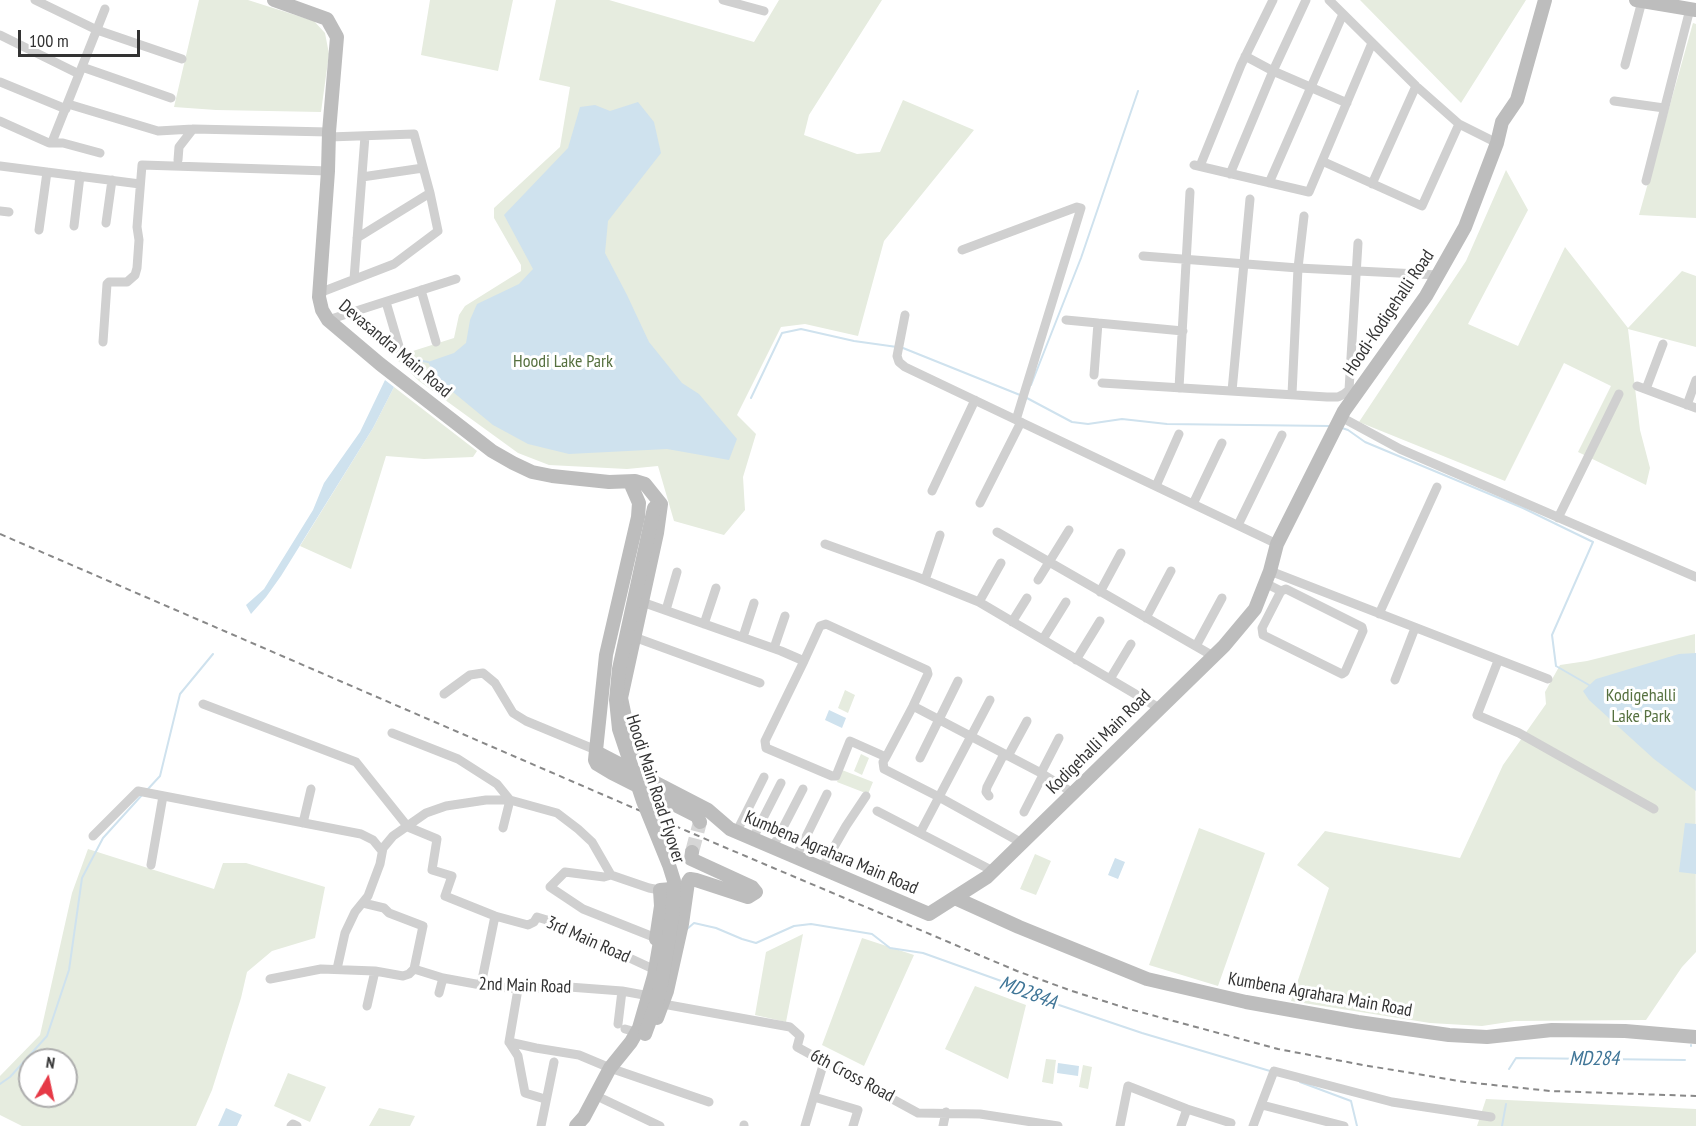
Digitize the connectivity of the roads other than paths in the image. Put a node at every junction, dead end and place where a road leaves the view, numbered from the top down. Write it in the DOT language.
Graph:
graph roads {
  1 [pos="35,0"];
  2 [pos="274,0"];
  3 [pos="725,0"];
  4 [pos="1273,0"];
  5 [pos="1306,0"];
  6 [pos="1329,0"];
  7 [pos="1545,0"];
  8 [pos="1639,1"];
  9 [pos="105,9"];
  10 [pos="1693,9"];
  11 [pos="764,11"];
  12 [pos="1342,14"];
  13 [pos="97,30"];
  14 [pos="0,35"];
  15 [pos="1372,43"];
  16 [pos="1245,56"];
  17 [pos="182,58"];
  18 [pos="1625,65"];
  19 [pos="80,70"];
  20 [pos="1273,71"];
  21 [pos="0,82"];
  22 [pos="1416,86"];
  23 [pos="1310,87"];
  24 [pos="171,98"];
  25 [pos="1614,101"];
  26 [pos="1347,103"];
  27 [pos="67,106"];
  28 [pos="1664,108"];
  29 [pos="0,121"];
  30 [pos="1459,124"];
  31 [pos="193,129"];
  32 [pos="329,135"];
  33 [pos="365,136"];
  34 [pos="52,142"];
  35 [pos="1497,143"];
  36 [pos="100,153"];
  37 [pos="178,159"];
  38 [pos="1322,161"];
  39 [pos="0,166"];
  40 [pos="423,168"];
  41 [pos="328,171"];
  42 [pos="47,172"];
  43 [pos="1230,174"];
  44 [pos="80,176"];
  45 [pos="362,177"];
  46 [pos="112,180"];
  47 [pos="1646,181"];
  48 [pos="1269,183"];
  49 [pos="140,184"];
  50 [pos="1372,184"];
  51 [pos="1190,192"];
  52 [pos="430,193"];
  53 [pos="1250,199"];
  54 [pos="1304,216"];
  55 [pos="106,223"];
  56 [pos="74,226"];
  57 [pos="39,230"];
  58 [pos="357,238"];
  59 [pos="1358,243"];
  60 [pos="962,250"];
  61 [pos="1143,256"];
  62 [pos="1187,258"];
  63 [pos="1244,263"];
  64 [pos="1298,268"];
  65 [pos="1356,269"];
  66 [pos="1438,275"];
  67 [pos="354,279"];
  68 [pos="456,279"];
  69 [pos="421,290"];
  70 [pos="319,293"];
  71 [pos="386,302"];
  72 [pos="905,315"];
  73 [pos="328,320"];
  74 [pos="1066,320"];
  75 [pos="1098,323"];
  76 [pos="1183,331"];
  77 [pos="103,342"];
  78 [pos="436,342"];
  79 [pos="1664,344"];
  80 [pos="401,353"];
  81 [pos="1094,375"];
  82 [pos="1696,380"];
  83 [pos="1102,383"];
  84 [pos="1179,388"];
  85 [pos="1232,391"];
  86 [pos="1292,394"];
  87 [pos="1619,394"];
  88 [pos="975,400"];
  89 [pos="1691,407"];
  90 [pos="1019,421"];
  91 [pos="1338,424"];
  92 [pos="1179,434"];
  93 [pos="1282,435"];
  94 [pos="1222,443"];
  95 [pos="631,486"];
  96 [pos="1156,486"];
  97 [pos="1437,487"];
  98 [pos="932,491"];
  99 [pos="652,493"];
  100 [pos="980,503"];
  101 [pos="1193,504"];
  102 [pos="1558,518"];
  103 [pos="1238,525"];
  104 [pos="1069,530"];
  105 [pos="997,532"];
  106 [pos="940,535"];
  107 [pos="825,544"];
  108 [pos="1277,544"];
  109 [pos="1121,553"];
  110 [pos="1001,563"];
  111 [pos="1049,563"];
  112 [pos="1170,571"];
  113 [pos="677,572"];
  114 [pos="1267,577"];
  115 [pos="1696,577"];
  116 [pos="925,580"];
  117 [pos="1038,580"];
  118 [pos="716,588"];
  119 [pos="1281,591"];
  120 [pos="1100,592"];
  121 [pos="1027,598"];
  122 [pos="1222,598"];
  123 [pos="642,602"];
  124 [pos="979,602"];
  125 [pos="1066,602"];
  126 [pos="754,603"];
  127 [pos="666,610"];
  128 [pos="1379,614"];
  129 [pos="785,616"];
  130 [pos="1146,618"];
  131 [pos="1100,621"];
  132 [pos="1012,622"];
  133 [pos="704,624"];
  134 [pos="1415,628"];
  135 [pos="634,637"];
  136 [pos="743,638"];
  137 [pos="1043,639"];
  138 [pos="1131,644"];
  139 [pos="1196,646"];
  140 [pos="774,648"];
  141 [pos="1213,656"];
  142 [pos="1076,660"];
  143 [pos="804,661"];
  144 [pos="1498,661"];
  145 [pos="1110,679"];
  146 [pos="1395,680"];
  147 [pos="1548,680"];
  148 [pos="958,681"];
  149 [pos="760,683"];
  150 [pos="444,694"];
  151 [pos="990,700"];
  152 [pos="203,704"];
  153 [pos="913,706"];
  154 [pos="1159,708"];
  155 [pos="938,720"];
  156 [pos="1027,721"];
  157 [pos="626,724"];
  158 [pos="598,726"];
  159 [pos="392,733"];
  160 [pos="970,736"];
  161 [pos="1059,738"];
  162 [pos="596,754"];
  163 [pos="1006,755"];
  164 [pos="886,757"];
  165 [pos="920,758"];
  166 [pos="639,774"];
  167 [pos="1042,774"];
  168 [pos="764,777"];
  169 [pos="781,783"];
  170 [pos="310,789"];
  171 [pos="803,789"];
  172 [pos="1072,793"];
  173 [pos="827,794"];
  174 [pos="163,796"];
  175 [pos="866,796"];
  176 [pos="989,796"];
  177 [pos="939,797"];
  178 [pos="510,800"];
  179 [pos="1654,810"];
  180 [pos="877,811"];
  181 [pos="1024,812"];
  182 [pos="700,822"];
  183 [pos="303,824"];
  184 [pos="408,827"];
  185 [pos="503,828"];
  186 [pos="737,831"];
  187 [pos="920,833"];
  188 [pos="93,836"];
  189 [pos="753,838"];
  190 [pos="1022,843"];
  191 [pos="773,847"];
  192 [pos="382,851"];
  193 [pos="692,852"];
  194 [pos="796,857"];
  195 [pos="152,865"];
  196 [pos="822,868"];
  197 [pos="993,872"];
  198 [pos="611,875"];
  199 [pos="687,888"];
  200 [pos="660,890"];
  201 [pos="955,898"];
  202 [pos="363,903"];
  203 [pos="929,914"];
  204 [pos="495,916"];
  205 [pos="656,938"];
  206 [pos="651,968"];
  207 [pos="337,969"];
  208 [pos="414,969"];
  209 [pos="375,971"];
  210 [pos="443,978"];
  211 [pos="270,980"];
  212 [pos="481,985"];
  213 [pos="518,989"];
  214 [pos="622,991"];
  215 [pos="439,993"];
  216 [pos="644,995"];
  217 [pos="663,1004"];
  218 [pos="367,1006"];
  219 [pos="634,1032"];
  220 [pos="1696,1037"];
  221 [pos="509,1042"];
  222 [pos="554,1062"];
  223 [pos="824,1062"];
  224 [pos="614,1069"];
  225 [pos="814,1097"];
  226 [pos="546,1099"];
  227 [pos="603,1099"];
  228 [pos="709,1102"];
  229 [pos="1262,1105"];
  230 [pos="1187,1109"];
  231 [pos="946,1112"];
  232 [pos="980,1114"];
  233 [pos="1491,1117"];
  234 [pos="1020,1123"];
  235 [pos="1231,1123"];
  236 [pos="291,1126"];
  237 [pos="297,1126"];
  238 [pos="541,1126"];
  239 [pos="576,1126"];
  240 [pos="586,1126"];
  241 [pos="660,1126"];
  242 [pos="805,1126"];
  243 [pos="853,1126"];
  244 [pos="943,1126"];
  245 [pos="977,1126"];
  246 [pos="1057,1126"];
  247 [pos="1120,1126"];
  248 [pos="1181,1126"];
  249 [pos="1253,1126"];
  250 [pos="1344,1126"];
  1 -- 13 [label="street"];
  2 -- 32 [label="street, Devasandra Main Road"];
  3 -- 11 [label="street"];
  4 -- 16 [label="street"];
  5 -- 20 [label="street"];
  6 -- 12 [label="street"];
  7 -- 35 [label="street, Hoodi-Kodigehalli Road"];
  8 -- 10 [label="street"];
  8 -- 18 [label="street"];
  9 -- 13 [label="street"];
  10 -- 28 [label="street"];
  12 -- 15 [label="street"];
  12 -- 23 [label="street"];
  13 -- 17 [label="street"];
  13 -- 19 [label="street"];
  14 -- 19 [label="street"];
  15 -- 22 [label="street"];
  15 -- 26 [label="street"];
  16 -- 20 [label="street"];
  16 -- 43 [label="street"];
  19 -- 24 [label="street"];
  19 -- 27 [label="street"];
  20 -- 23 [label="street"];
  20 -- 43 [label="street"];
  21 -- 27 [label="street"];
  22 -- 30 [label="street"];
  22 -- 50 [label="street"];
  23 -- 26 [label="street"];
  23 -- 48 [label="street"];
  25 -- 28 [label="street"];
  26 -- 38 [label="street"];
  27 -- 31 [label="street"];
  27 -- 34 [label="street"];
  28 -- 47 [label="street"];
  29 -- 34 [label="street"];
  30 -- 35 [label="street"];
  30 -- 50 [label="street"];
  31 -- 32 [label="street"];
  31 -- 37 [label="street"];
  32 -- 33 [label="street"];
  32 -- 41 [label="street, Devasandra Main Road"];
  33 -- 40 [label="street"];
  33 -- 45 [label="street"];
  34 -- 36 [label="street"];
  35 -- 66 [label="street, Hoodi-Kodigehalli Road"];
  38 -- 48 [label="street"];
  38 -- 50 [label="street"];
  39 -- 42 [label="street"];
  40 -- 45 [label="street"];
  40 -- 52 [label="street"];
  41 -- 49 [label="street"];
  41 -- 70 [label="street, Devasandra Main Road"];
  42 -- 44 [label="street"];
  42 -- 57 [label="street"];
  43 -- 48 [label="street"];
  44 -- 46 [label="street"];
  44 -- 56 [label="street"];
  45 -- 58 [label="street"];
  46 -- 49 [label="street"];
  46 -- 55 [label="street"];
  49 -- 77 [label="street"];
  51 -- 62 [label="street"];
  52 -- 58 [label="street"];
  52 -- 67 [label="street"];
  53 -- 63 [label="street"];
  54 -- 64 [label="street"];
  58 -- 67 [label="street"];
  59 -- 65 [label="street"];
  60 -- 90 [label="street"];
  61 -- 62 [label="street"];
  62 -- 63 [label="street"];
  62 -- 76 [label="street"];
  63 -- 64 [label="street"];
  63 -- 85 [label="street"];
  64 -- 65 [label="street"];
  64 -- 86 [label="street"];
  65 -- 66 [label="street"];
  65 -- 86 [label="street"];
  66 -- 91 [label="street, Hoodi-Kodigehalli Road"];
  67 -- 70 [label="street"];
  68 -- 69 [label="street"];
  69 -- 71 [label="street"];
  69 -- 78 [label="street"];
  70 -- 73 [label="street, Devasandra Main Road"];
  71 -- 73 [label="street"];
  71 -- 80 [label="street"];
  72 -- 88 [label="street"];
  73 -- 95 [label="street, Devasandra Main Road"];
  74 -- 75 [label="street"];
  75 -- 76 [label="street"];
  75 -- 81 [label="street"];
  76 -- 84 [label="street"];
  79 -- 89 [label="street"];
  82 -- 89 [label="street"];
  83 -- 84 [label="street"];
  84 -- 85 [label="street"];
  85 -- 86 [label="street"];
  87 -- 102 [label="street"];
  88 -- 90 [label="street"];
  88 -- 98 [label="street"];
  90 -- 96 [label="street"];
  90 -- 100 [label="street"];
  91 -- 102 [label="street"];
  91 -- 108 [label="street, Hoodi-Kodigehalli Road"];
  92 -- 96 [label="street"];
  93 -- 103 [label="street"];
  94 -- 101 [label="street"];
  95 -- 99 [label="street"];
  95 -- 158 [label="street"];
  95 -- 219 [label="street, Hoodi Main Road Flyover, bridge"];
  96 -- 101 [label="street"];
  97 -- 128 [label="street"];
  99 -- 123 [label="street"];
  99 -- 219 [label="street, Hoodi Main Road Flyover, bridge"];
  101 -- 103 [label="street"];
  102 -- 115 [label="street"];
  103 -- 108 [label="street"];
  104 -- 111 [label="street"];
  105 -- 111 [label="street"];
  106 -- 116 [label="street"];
  107 -- 116 [label="street"];
  108 -- 114 [label="street, Hoodi-Kodigehalli Road"];
  109 -- 120 [label="street"];
  110 -- 124 [label="street"];
  111 -- 117 [label="street"];
  111 -- 120 [label="street"];
  112 -- 130 [label="street"];
  113 -- 127 [label="street"];
  114 -- 119 [label="street"];
  114 -- 128 [label="street"];
  114 -- 141 [label="street, Kodigehalli Main Road"];
  116 -- 124 [label="street"];
  118 -- 133 [label="street"];
  119 -- 119 [label="street"];
  120 -- 130 [label="street"];
  121 -- 132 [label="street"];
  122 -- 139 [label="street"];
  123 -- 127 [label="street"];
  123 -- 135 [label="street"];
  124 -- 132 [label="street"];
  125 -- 137 [label="street"];
  126 -- 136 [label="street"];
  127 -- 133 [label="street"];
  128 -- 134 [label="street"];
  129 -- 140 [label="street"];
  130 -- 139 [label="street"];
  131 -- 142 [label="street"];
  132 -- 137 [label="street"];
  133 -- 136 [label="street"];
  134 -- 144 [label="street"];
  134 -- 146 [label="street"];
  135 -- 149 [label="street"];
  135 -- 157 [label="street"];
  136 -- 140 [label="street"];
  137 -- 142 [label="street"];
  138 -- 145 [label="street"];
  139 -- 141 [label="street"];
  140 -- 143 [label="street"];
  141 -- 154 [label="street, Kodigehalli Main Road"];
  142 -- 145 [label="street"];
  143 -- 153 [label="street"];
  143 -- 164 [label="street"];
  144 -- 147 [label="street"];
  144 -- 179 [label="street"];
  145 -- 154 [label="street"];
  148 -- 155 [label="street"];
  150 -- 162 [label="street"];
  151 -- 160 [label="street"];
  152 -- 184 [label="street"];
  153 -- 155 [label="street"];
  153 -- 164 [label="street"];
  154 -- 172 [label="street, Kodigehalli Main Road"];
  155 -- 160 [label="street"];
  155 -- 165 [label="street"];
  156 -- 163 [label="street"];
  157 -- 158 [label="street"];
  157 -- 166 [label="street"];
  158 -- 162 [label="street"];
  159 -- 178 [label="street"];
  160 -- 163 [label="street"];
  160 -- 177 [label="street"];
  161 -- 167 [label="street"];
  162 -- 166 [label="street, Kumbena Agrahara Main Road"];
  162 -- 182 [label="street"];
  163 -- 167 [label="street"];
  163 -- 176 [label="street"];
  164 -- 177 [label="street"];
  166 -- 186 [label="street, Kumbena Agrahara Main Road"];
  167 -- 172 [label="street"];
  167 -- 181 [label="street"];
  168 -- 186 [label="street"];
  169 -- 189 [label="street"];
  170 -- 183 [label="street"];
  171 -- 191 [label="street"];
  172 -- 190 [label="street, Kodigehalli Main Road"];
  173 -- 194 [label="street"];
  174 -- 183 [label="street"];
  174 -- 188 [label="street"];
  174 -- 195 [label="street"];
  175 -- 196 [label="street"];
  177 -- 187 [label="street"];
  177 -- 190 [label="street"];
  178 -- 184 [label="street"];
  178 -- 185 [label="street"];
  178 -- 198 [label="street"];
  180 -- 187 [label="street"];
  183 -- 192 [label="street"];
  184 -- 192 [label="street"];
  184 -- 204 [label="street"];
  186 -- 189 [label="street, Kumbena Agrahara Main Road"];
  187 -- 197 [label="street"];
  189 -- 191 [label="street, Kumbena Agrahara Main Road"];
  190 -- 197 [label="street, Kodigehalli Main Road"];
  191 -- 194 [label="street, Kumbena Agrahara Main Road"];
  192 -- 202 [label="street"];
  193 -- 199 [label="street"];
  194 -- 196 [label="street, Kumbena Agrahara Main Road"];
  196 -- 203 [label="street, Kumbena Agrahara Main Road"];
  197 -- 201 [label="street, Kodigehalli Main Road"];
  198 -- 200 [label="street"];
  198 -- 205 [label="street"];
  199 -- 200 [label="street"];
  199 -- 217 [label="street"];
  200 -- 205 [label="street"];
  201 -- 203 [label="street, Kodigehalli Main Road"];
  201 -- 220 [label="street, Kumbena Agrahara Main Road"];
  202 -- 207 [label="street"];
  202 -- 208 [label="street"];
  204 -- 206 [label="street, 3rd Main Road"];
  204 -- 212 [label="street"];
  205 -- 206 [label="street"];
  206 -- 216 [label="street"];
  207 -- 209 [label="street, 2nd Main Road"];
  207 -- 211 [label="street, 2nd Main Road"];
  208 -- 209 [label="street, 2nd Main Road"];
  208 -- 210 [label="street, 2nd Main Road"];
  209 -- 218 [label="street"];
  210 -- 212 [label="street, 2nd Main Road"];
  210 -- 215 [label="street"];
  212 -- 213 [label="street, 2nd Main Road"];
  213 -- 214 [label="street, 2nd Main Road"];
  213 -- 221 [label="street"];
  214 -- 216 [label="street, 2nd Main Road"];
  214 -- 219 [label="street"];
  216 -- 219 [label="street"];
  217 -- 219 [label="street"];
  217 -- 223 [label="street, 6th Cross Road"];
  219 -- 224 [label="street"];
  221 -- 224 [label="street"];
  221 -- 226 [label="street"];
  222 -- 226 [label="street"];
  223 -- 225 [label="street"];
  223 -- 231 [label="street, 6th Cross Road"];
  224 -- 227 [label="street"];
  224 -- 228 [label="street"];
  224 -- 239 [label="street"];
  225 -- 242 [label="street"];
  225 -- 243 [label="street"];
  226 -- 238 [label="street"];
  227 -- 240 [label="street"];
  227 -- 241 [label="street"];
  229 -- 233 [label="street"];
  229 -- 249 [label="street"];
  229 -- 250 [label="street"];
  230 -- 235 [label="street"];
  230 -- 247 [label="street"];
  230 -- 248 [label="street"];
  231 -- 232 [label="street, 6th Cross Road"];
  231 -- 244 [label="street"];
  232 -- 234 [label="street, 6th Cross Road"];
  232 -- 245 [label="street"];
  234 -- 246 [label="street, 6th Cross Road"];
  236 -- 237 [label="street"];
}
